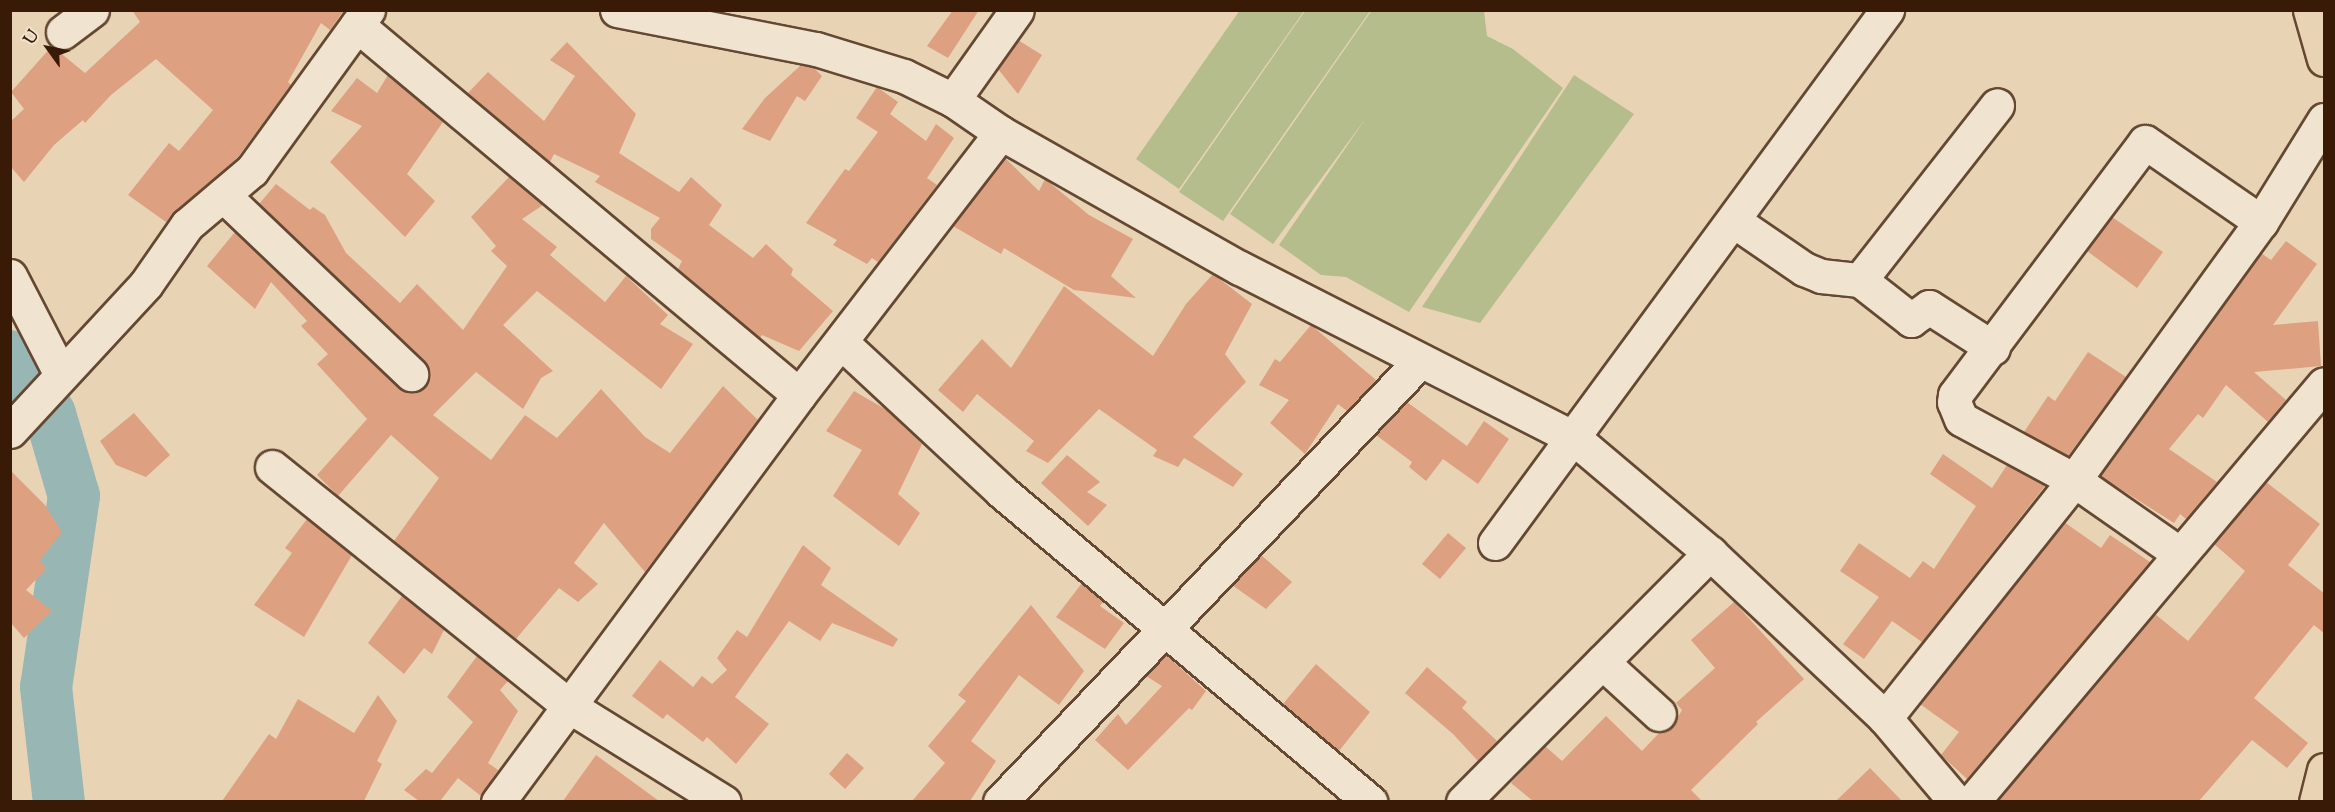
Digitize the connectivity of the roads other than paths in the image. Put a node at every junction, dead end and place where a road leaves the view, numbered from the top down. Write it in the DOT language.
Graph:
graph roads {
  1 [pos="92,10"];
  2 [pos="617,10"];
  3 [pos="1017,10"];
  4 [pos="1887,10"];
  5 [pos="2310,10"];
  6 [pos="362,18"];
  7 [pos="63,32"];
  8 [pos="2325,58"];
  9 [pos="953,100"];
  10 [pos="1997,105"];
  11 [pos="2325,120"];
  12 [pos="1001,133"];
  13 [pos="224,195"];
  14 [pos="1734,221"];
  15 [pos="2261,222"];
  16 [pos="10,276"];
  17 [pos="1860,280"];
  18 [pos="842,343"];
  19 [pos="1992,348"];
  20 [pos="1420,362"];
  21 [pos="411,374"];
  22 [pos="57,379"];
  23 [pos="2325,384"];
  24 [pos="799,395"];
  25 [pos="12,429"];
  26 [pos="1575,439"];
  27 [pos="272,467"];
  28 [pos="2074,480"];
  29 [pos="1495,543"];
  30 [pos="1710,553"];
  31 [pos="2180,554"];
  32 [pos="1167,627"];
  33 [pos="1602,662"];
  34 [pos="569,706"];
  35 [pos="1659,714"];
  36 [pos="1885,718"];
  37 [pos="2325,770"];
  38 [pos="498,801"];
  39 [pos="724,801"];
  40 [pos="1000,801"];
  41 [pos="1370,801"];
  42 [pos="1463,801"];
  43 [pos="1956,801"];
  44 [pos="1972,801"];
  45 [pos="2316,801"];
  1 -- 7 [label="street"];
  2 -- 9 [label="street"];
  3 -- 9 [label="street"];
  4 -- 14 [label="street"];
  5 -- 8 [label="highway"];
  6 -- 13 [label="street"];
  6 -- 24 [label="street"];
  9 -- 12 [label="street"];
  10 -- 17 [label="street"];
  11 -- 15 [label="street"];
  12 -- 18 [label="street"];
  12 -- 20 [label="street"];
  13 -- 21 [label="street"];
  13 -- 22 [label="street"];
  14 -- 17 [label="street"];
  14 -- 26 [label="street"];
  15 -- 19 [label="street"];
  15 -- 28 [label="street"];
  16 -- 22 [label="street"];
  17 -- 19 [label="street"];
  18 -- 24 [label="street"];
  18 -- 32 [label="street"];
  19 -- 28 [label="street"];
  20 -- 26 [label="street"];
  20 -- 32 [label="street"];
  22 -- 25 [label="street"];
  23 -- 31 [label="street"];
  24 -- 34 [label="street"];
  26 -- 29 [label="street"];
  26 -- 30 [label="street"];
  27 -- 34 [label="street"];
  28 -- 31 [label="street"];
  28 -- 36 [label="street"];
  30 -- 33 [label="street"];
  30 -- 36 [label="street"];
  31 -- 44 [label="street"];
  32 -- 40 [label="street"];
  32 -- 41 [label="street"];
  33 -- 35 [label="street"];
  33 -- 42 [label="street"];
  34 -- 38 [label="street"];
  34 -- 39 [label="street"];
  36 -- 43 [label="street"];
  37 -- 45 [label="highway"];
}
